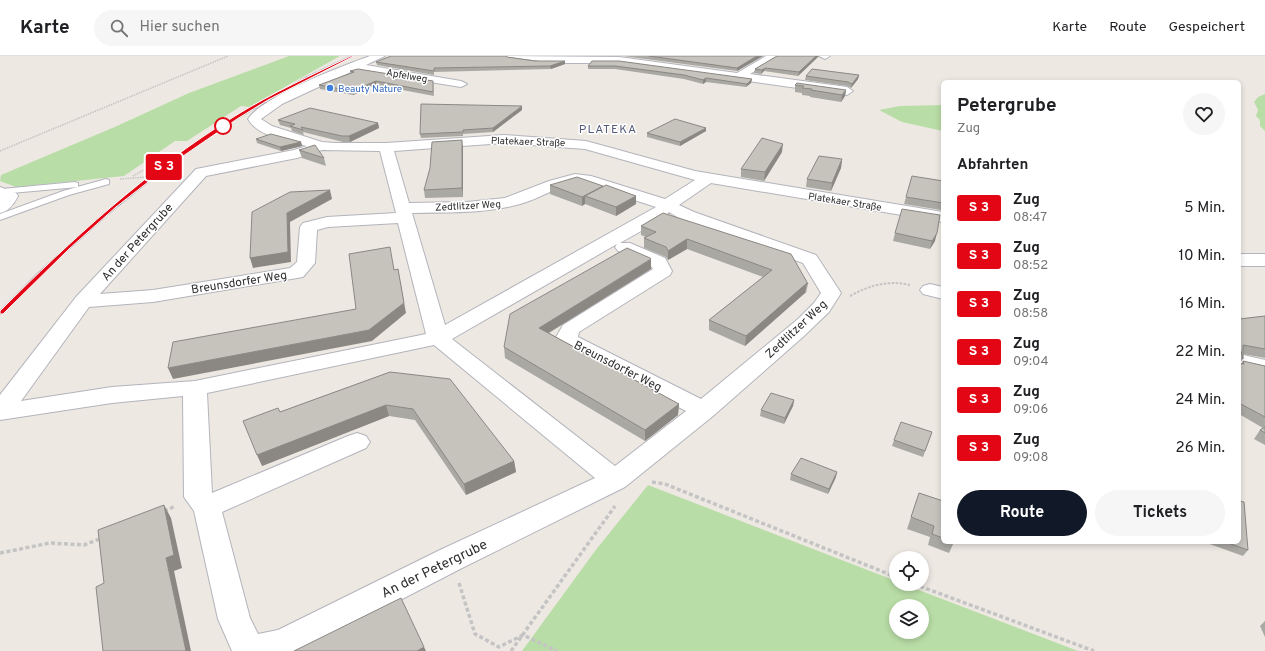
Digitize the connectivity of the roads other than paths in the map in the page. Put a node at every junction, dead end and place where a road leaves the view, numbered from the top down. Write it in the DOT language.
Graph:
graph roads {
  1 [pos="380,56"];
  2 [pos="508,56"];
  3 [pos="774,56"];
  4 [pos="353,66"];
  5 [pos="739,76"];
  6 [pos="461,84"];
  7 [pos="847,91"];
  8 [pos="321,146"];
  9 [pos="386,146"];
  10 [pos="708,178"];
  11 [pos="1,192"];
  12 [pos="667,206"];
  13 [pos="0,208"];
  14 [pos="404,213"];
  15 [pos="0,217"];
  16 [pos="941,217"];
  17 [pos="611,242"];
  18 [pos="1241,260"];
  19 [pos="1265,260"];
  20 [pos="83,301"];
  21 [pos="438,338"];
  22 [pos="1241,361"];
  23 [pos="1265,367"];
  24 [pos="195,388"];
  25 [pos="704,410"];
  26 [pos="0,412"];
  27 [pos="357,442"];
  28 [pos="620,484"];
  29 [pos="202,502"];
  30 [pos="249,651"];
  31 [pos="253,651"];
  1 -- 4 [label="street, Platekaer Straße"];
  2 -- 5 [label="street"];
  3 -- 5 [label="street"];
  4 -- 6 [label="street, Apfelweg"];
  4 -- 8 [label="street, Platekaer Straße"];
  5 -- 7 [label="street"];
  8 -- 9 [label="street, Platekaer Straße"];
  8 -- 20 [label="street, An der Petergrube"];
  9 -- 10 [label="street, Platekaer Straße"];
  9 -- 14 [label="street"];
  10 -- 12 [label="street"];
  10 -- 16 [label="street, Platekaer Straße"];
  11 -- 13 [label="street"];
  11 -- 15 [label="lane"];
  12 -- 14 [label="street, Zedtlitzer Weg"];
  12 -- 17 [label="street"];
  12 -- 25 [label="street, Zedtlitzer Weg"];
  14 -- 20 [label="street, Breunsdorfer Weg"];
  14 -- 21 [label="street"];
  17 -- 21 [label="street"];
  17 -- 25 [label="street, Breunsdorfer Weg"];
  18 -- 19 [label="street"];
  20 -- 26 [label="street, An der Petergrube"];
  21 -- 24 [label="street, An der Petergrube"];
  21 -- 28 [label="street"];
  22 -- 23 [label="street"];
  24 -- 26 [label="street, An der Petergrube"];
  24 -- 29 [label="street"];
  25 -- 28 [label="street"];
  27 -- 29 [label="street"];
  28 -- 31 [label="street, An der Petergrube"];
  29 -- 30 [label="street"];
}
